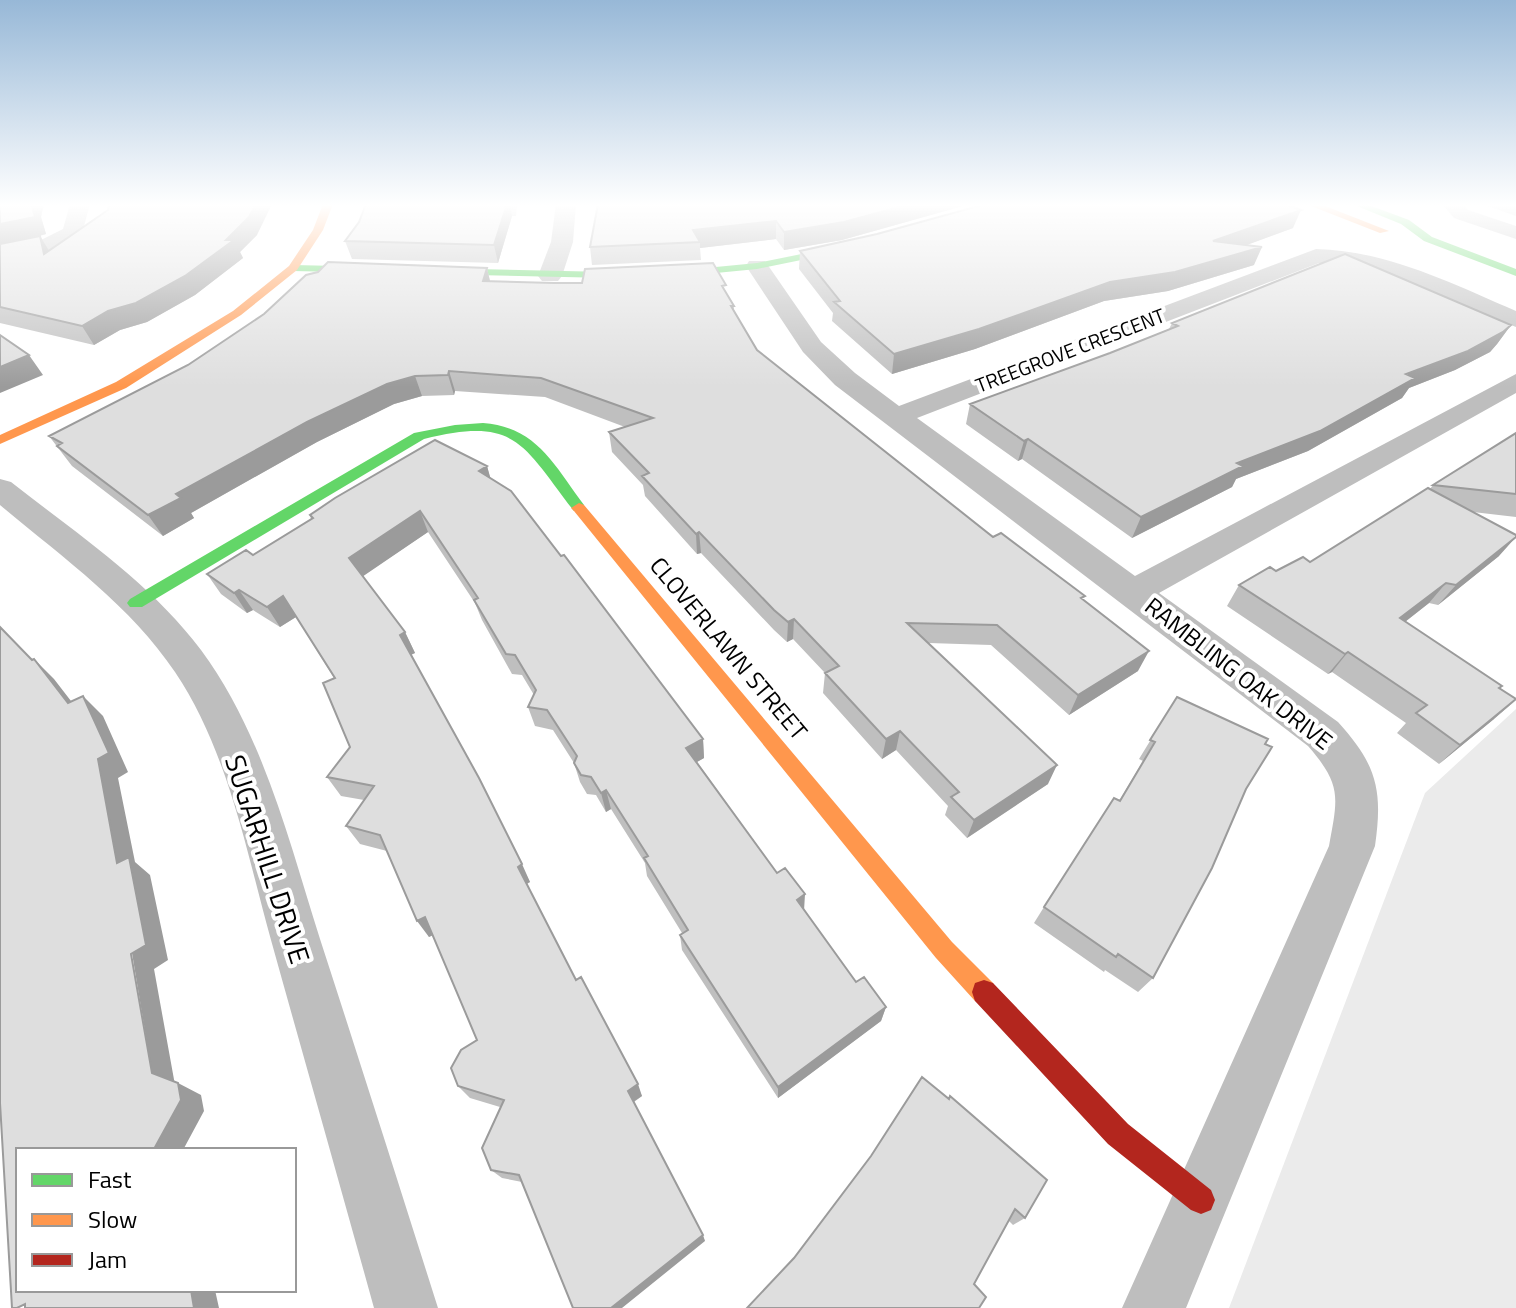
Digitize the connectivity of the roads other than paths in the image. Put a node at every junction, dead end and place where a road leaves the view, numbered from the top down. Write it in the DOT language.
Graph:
graph roads {
  1 [pos="295,265"];
  2 [pos="554,265"];
  3 [pos="761,265"];
  4 [pos="1292,265"];
  5 [pos="1379,265"];
  6 [pos="1495,265"];
  7 [pos="757,266"];
  8 [pos="293,268"];
  9 [pos="1516,273"];
  10 [pos="550,276"];
  11 [pos="1516,320"];
  12 [pos="1516,382"];
  13 [pos="895,417"];
  14 [pos="0,440"];
  15 [pos="0,489"];
  16 [pos="1133,592"];
  17 [pos="136,603"];
  18 [pos="1201,1200"];
  19 [pos="406,1308"];
  20 [pos="1154,1308"];
  1 -- 8 [label="street"];
  2 -- 10 [label="street"];
  3 -- 7 [label="street"];
  4 -- 13 [label="street, TREEGROVE CRESCENT"];
  5 -- 11 [label="street, TREEGROVE CRESCENT"];
  6 -- 9 [label="street"];
  7 -- 10 [label="street"];
  7 -- 13 [label="street, RAMBLING OAK DRIVE"];
  8 -- 10 [label="street"];
  8 -- 14 [label="street"];
  12 -- 16 [label="street"];
  13 -- 16 [label="street, RAMBLING OAK DRIVE"];
  15 -- 17 [label="street, SUGARHILL DRIVE"];
  16 -- 18 [label="street, RAMBLING OAK DRIVE"];
  17 -- 18 [label="street, CLOVERLAWN STREET"];
  17 -- 19 [label="street, SUGARHILL DRIVE"];
  18 -- 20 [label="street, RAMBLING OAK DRIVE"];
}
